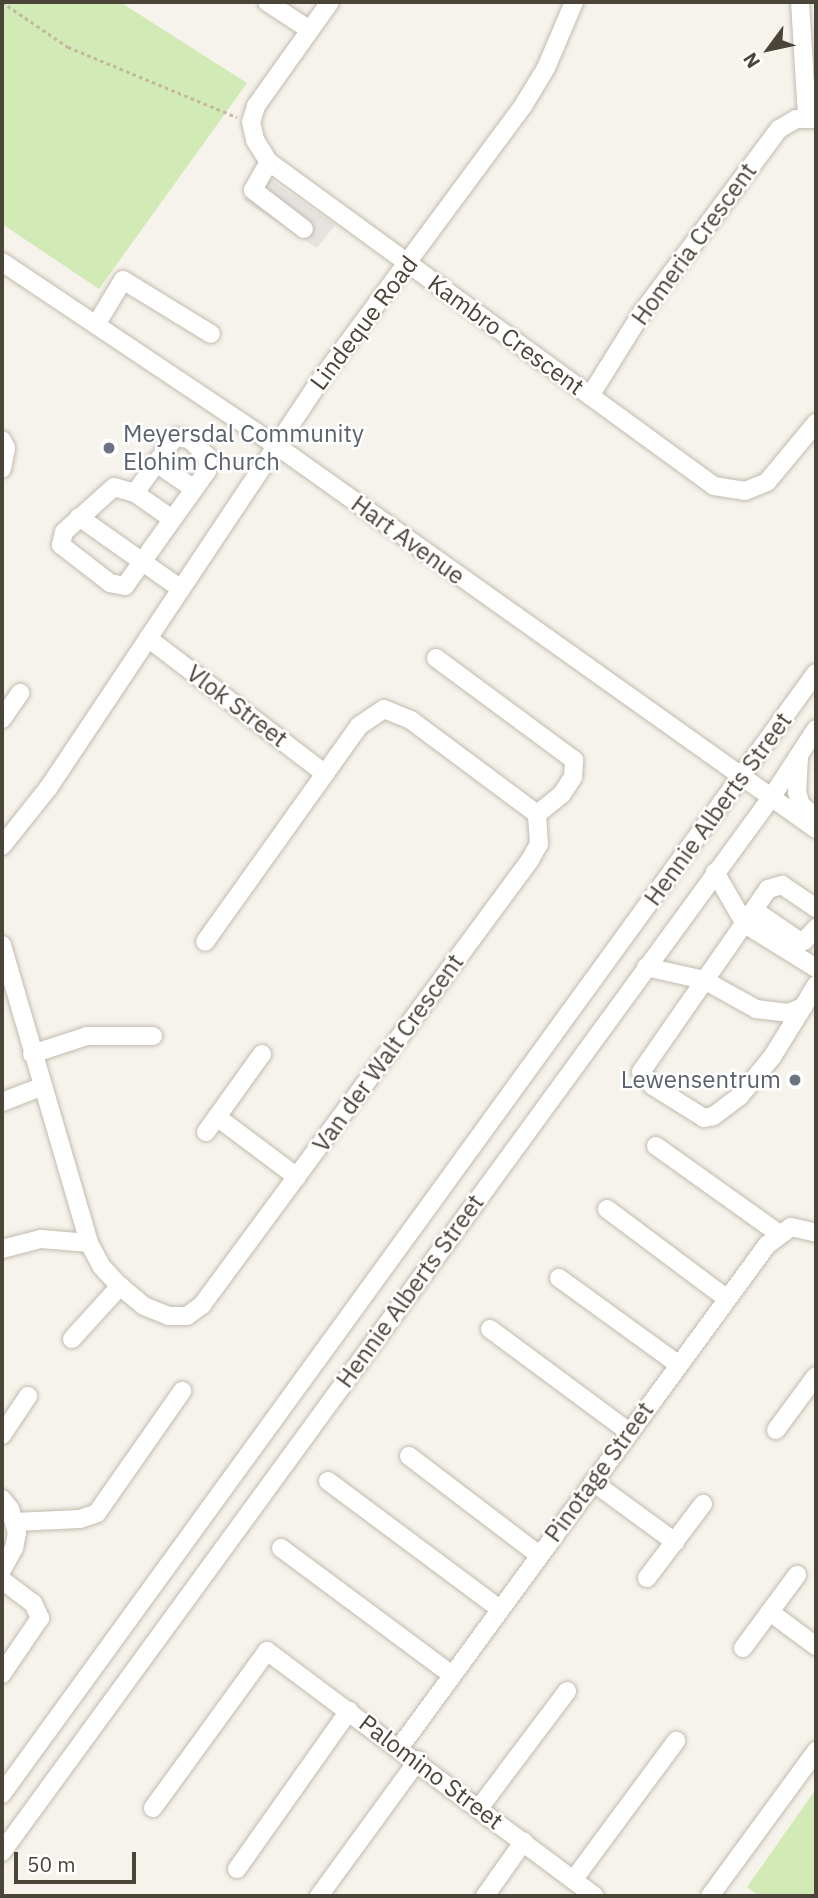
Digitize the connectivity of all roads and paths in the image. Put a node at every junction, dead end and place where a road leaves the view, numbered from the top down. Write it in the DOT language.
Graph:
graph roads {
  1 [pos="2,2"];
  2 [pos="267,2"];
  3 [pos="330,2"];
  4 [pos="574,2"];
  5 [pos="800,2"];
  6 [pos="310,30"];
  7 [pos="812,118"];
  8 [pos="251,122"];
  9 [pos="269,163"];
  10 [pos="304,229"];
  11 [pos="2,262"];
  12 [pos="409,264"];
  13 [pos="96,325"];
  14 [pos="211,334"];
  15 [pos="590,396"];
  16 [pos="816,423"];
  17 [pos="2,440"];
  18 [pos="277,446"];
  19 [pos="155,462"];
  20 [pos="2,469"];
  21 [pos="194,489"];
  22 [pos="135,493"];
  23 [pos="79,517"];
  24 [pos="172,519"];
  25 [pos="144,561"];
  26 [pos="181,589"];
  27 [pos="148,638"];
  28 [pos="436,658"];
  29 [pos="816,673"];
  30 [pos="20,693"];
  31 [pos="2,719"];
  32 [pos="816,729"];
  33 [pos="799,754"];
  34 [pos="325,774"];
  35 [pos="740,776"];
  36 [pos="771,799"];
  37 [pos="537,814"];
  38 [pos="816,817"];
  39 [pos="816,830"];
  40 [pos="2,846"];
  41 [pos="715,872"];
  42 [pos="816,908"];
  43 [pos="750,917"];
  44 [pos="816,929"];
  45 [pos="205,942"];
  46 [pos="2,945"];
  47 [pos="646,967"];
  48 [pos="816,968"];
  49 [pos="704,981"];
  50 [pos="6,982"];
  51 [pos="816,985"];
  52 [pos="803,1007"];
  53 [pos="153,1036"];
  54 [pos="32,1054"];
  55 [pos="262,1054"];
  56 [pos="41,1087"];
  57 [pos="2,1102"];
  58 [pos="217,1117"];
  59 [pos="206,1132"];
  60 [pos="656,1146"];
  61 [pos="297,1177"];
  62 [pos="607,1209"];
  63 [pos="778,1233"];
  64 [pos="816,1233"];
  65 [pos="89,1244"];
  66 [pos="2,1249"];
  67 [pos="559,1278"];
  68 [pos="120,1286"];
  69 [pos="726,1298"];
  70 [pos="490,1329"];
  71 [pos="72,1339"];
  72 [pos="678,1364"];
  73 [pos="816,1376"];
  74 [pos="182,1391"];
  75 [pos="28,1396"];
  76 [pos="776,1430"];
  77 [pos="629,1432"];
  78 [pos="2,1435"];
  79 [pos="409,1456"];
  80 [pos="328,1481"];
  81 [pos="593,1482"];
  82 [pos="2,1499"];
  83 [pos="704,1504"];
  84 [pos="15,1522"];
  85 [pos="675,1542"];
  86 [pos="281,1548"];
  87 [pos="539,1555"];
  88 [pos="2,1570"];
  89 [pos="797,1575"];
  90 [pos="647,1578"];
  91 [pos="2,1580"];
  92 [pos="500,1609"];
  93 [pos="770,1612"];
  94 [pos="816,1646"];
  95 [pos="743,1648"];
  96 [pos="2,1674"];
  97 [pos="452,1675"];
  98 [pos="567,1691"];
  99 [pos="349,1711"];
  100 [pos="676,1741"];
  101 [pos="400,1747"];
  102 [pos="816,1751"];
  103 [pos="418,1760"];
  104 [pos="2,1794"];
  105 [pos="480,1807"];
  106 [pos="153,1808"];
  107 [pos="524,1841"];
  108 [pos="2,1852"];
  109 [pos="237,1869"];
  110 [pos="573,1880"];
  111 [pos="319,1896"];
  112 [pos="485,1896"];
  113 [pos="594,1896"];
  114 [pos="710,1896"];
  1 -- 8 [label="path"];
  2 -- 6 [label="street"];
  3 -- 6 [label="street"];
  4 -- 12 [label="street, Lindeque Road"];
  5 -- 7 [label="street"];
  6 -- 8 [label="street"];
  7 -- 15 [label="street, Homeria Crescent"];
  8 -- 9 [label="street, Kambro Crescent"];
  9 -- 10 [label="street"];
  9 -- 12 [label="street, Kambro Crescent"];
  11 -- 13 [label="street, Hart Avenue"];
  12 -- 15 [label="street, Kambro Crescent"];
  12 -- 18 [label="street, Lindeque Road"];
  13 -- 14 [label="street"];
  13 -- 18 [label="street, Hart Avenue"];
  15 -- 16 [label="street, Kambro Crescent"];
  17 -- 20 [label="street"];
  18 -- 26 [label="street, Lindeque Road"];
  18 -- 35 [label="street, Hart Avenue"];
  19 -- 21 [label="street"];
  19 -- 21 [label="street"];
  19 -- 22 [label="street"];
  21 -- 24 [label="street"];
  22 -- 23 [label="street"];
  22 -- 24 [label="street"];
  23 -- 25 [label="street"];
  23 -- 25 [label="street"];
  24 -- 25 [label="street"];
  25 -- 26 [label="street"];
  26 -- 27 [label="street, Lindeque Road"];
  27 -- 34 [label="street, Vlok Street"];
  27 -- 40 [label="street, Lindeque Road"];
  28 -- 37 [label="street"];
  29 -- 35 [label="street, Hennie Alberts Street"];
  30 -- 31 [label="street"];
  32 -- 33 [label="street, Hennie Alberts Street"];
  33 -- 36 [label="street, Hennie Alberts Street"];
  33 -- 38 [label="street"];
  34 -- 37 [label="street"];
  34 -- 45 [label="street"];
  35 -- 36 [label="street, Hart Avenue"];
  35 -- 104 [label="street, Hennie Alberts Street"];
  36 -- 39 [label="street, Hart Avenue"];
  36 -- 41 [label="street, Hennie Alberts Street"];
  37 -- 61 [label="street, Van der Walt Crescent"];
  41 -- 43 [label="street"];
  41 -- 47 [label="street, Hennie Alberts Street"];
  42 -- 43 [label="street"];
  43 -- 44 [label="street"];
  43 -- 48 [label="street"];
  43 -- 49 [label="street"];
  46 -- 50 [label="street, Van der Walt Crescent"];
  47 -- 49 [label="street"];
  47 -- 108 [label="street, Hennie Alberts Street"];
  49 -- 52 [label="street"];
  49 -- 52 [label="street"];
  50 -- 54 [label="street, Van der Walt Crescent"];
  51 -- 52 [label="street"];
  53 -- 54 [label="street"];
  54 -- 56 [label="street, Van der Walt Crescent"];
  55 -- 58 [label="street"];
  56 -- 57 [label="street"];
  56 -- 65 [label="street, Van der Walt Crescent"];
  58 -- 59 [label="street"];
  58 -- 61 [label="street"];
  60 -- 63 [label="street"];
  61 -- 68 [label="street, Van der Walt Crescent"];
  62 -- 69 [label="street"];
  63 -- 64 [label="street"];
  63 -- 69 [label="street, Pinotage Street"];
  65 -- 66 [label="street"];
  65 -- 68 [label="street, Van der Walt Crescent"];
  67 -- 72 [label="street"];
  68 -- 71 [label="street"];
  69 -- 72 [label="street, Pinotage Street"];
  70 -- 77 [label="street"];
  72 -- 77 [label="street, Pinotage Street"];
  73 -- 76 [label="street"];
  74 -- 84 [label="street"];
  75 -- 78 [label="street"];
  77 -- 81 [label="street, Pinotage Street"];
  79 -- 87 [label="street"];
  80 -- 92 [label="street"];
  81 -- 85 [label="street"];
  81 -- 87 [label="street, Pinotage Street"];
  82 -- 84 [label="street"];
  83 -- 85 [label="street"];
  84 -- 88 [label="street"];
  85 -- 90 [label="street"];
  86 -- 97 [label="street"];
  87 -- 92 [label="street, Pinotage Street"];
  89 -- 93 [label="street"];
  91 -- 96 [label="street"];
  92 -- 97 [label="street, Pinotage Street"];
  93 -- 94 [label="street"];
  93 -- 95 [label="street"];
  97 -- 101 [label="street, Pinotage Street"];
  98 -- 105 [label="street"];
  99 -- 101 [label="street, Palomino Street"];
  99 -- 106 [label="street, Palomino Street"];
  99 -- 109 [label="street"];
  100 -- 110 [label="street"];
  101 -- 103 [label="street, Palomino Street"];
  102 -- 114 [label="street"];
  103 -- 105 [label="street, Palomino Street"];
  103 -- 111 [label="street"];
  105 -- 107 [label="street, Palomino Street"];
  107 -- 110 [label="street, Palomino Street"];
  107 -- 112 [label="street"];
  110 -- 113 [label="street, Palomino Street"];
}
